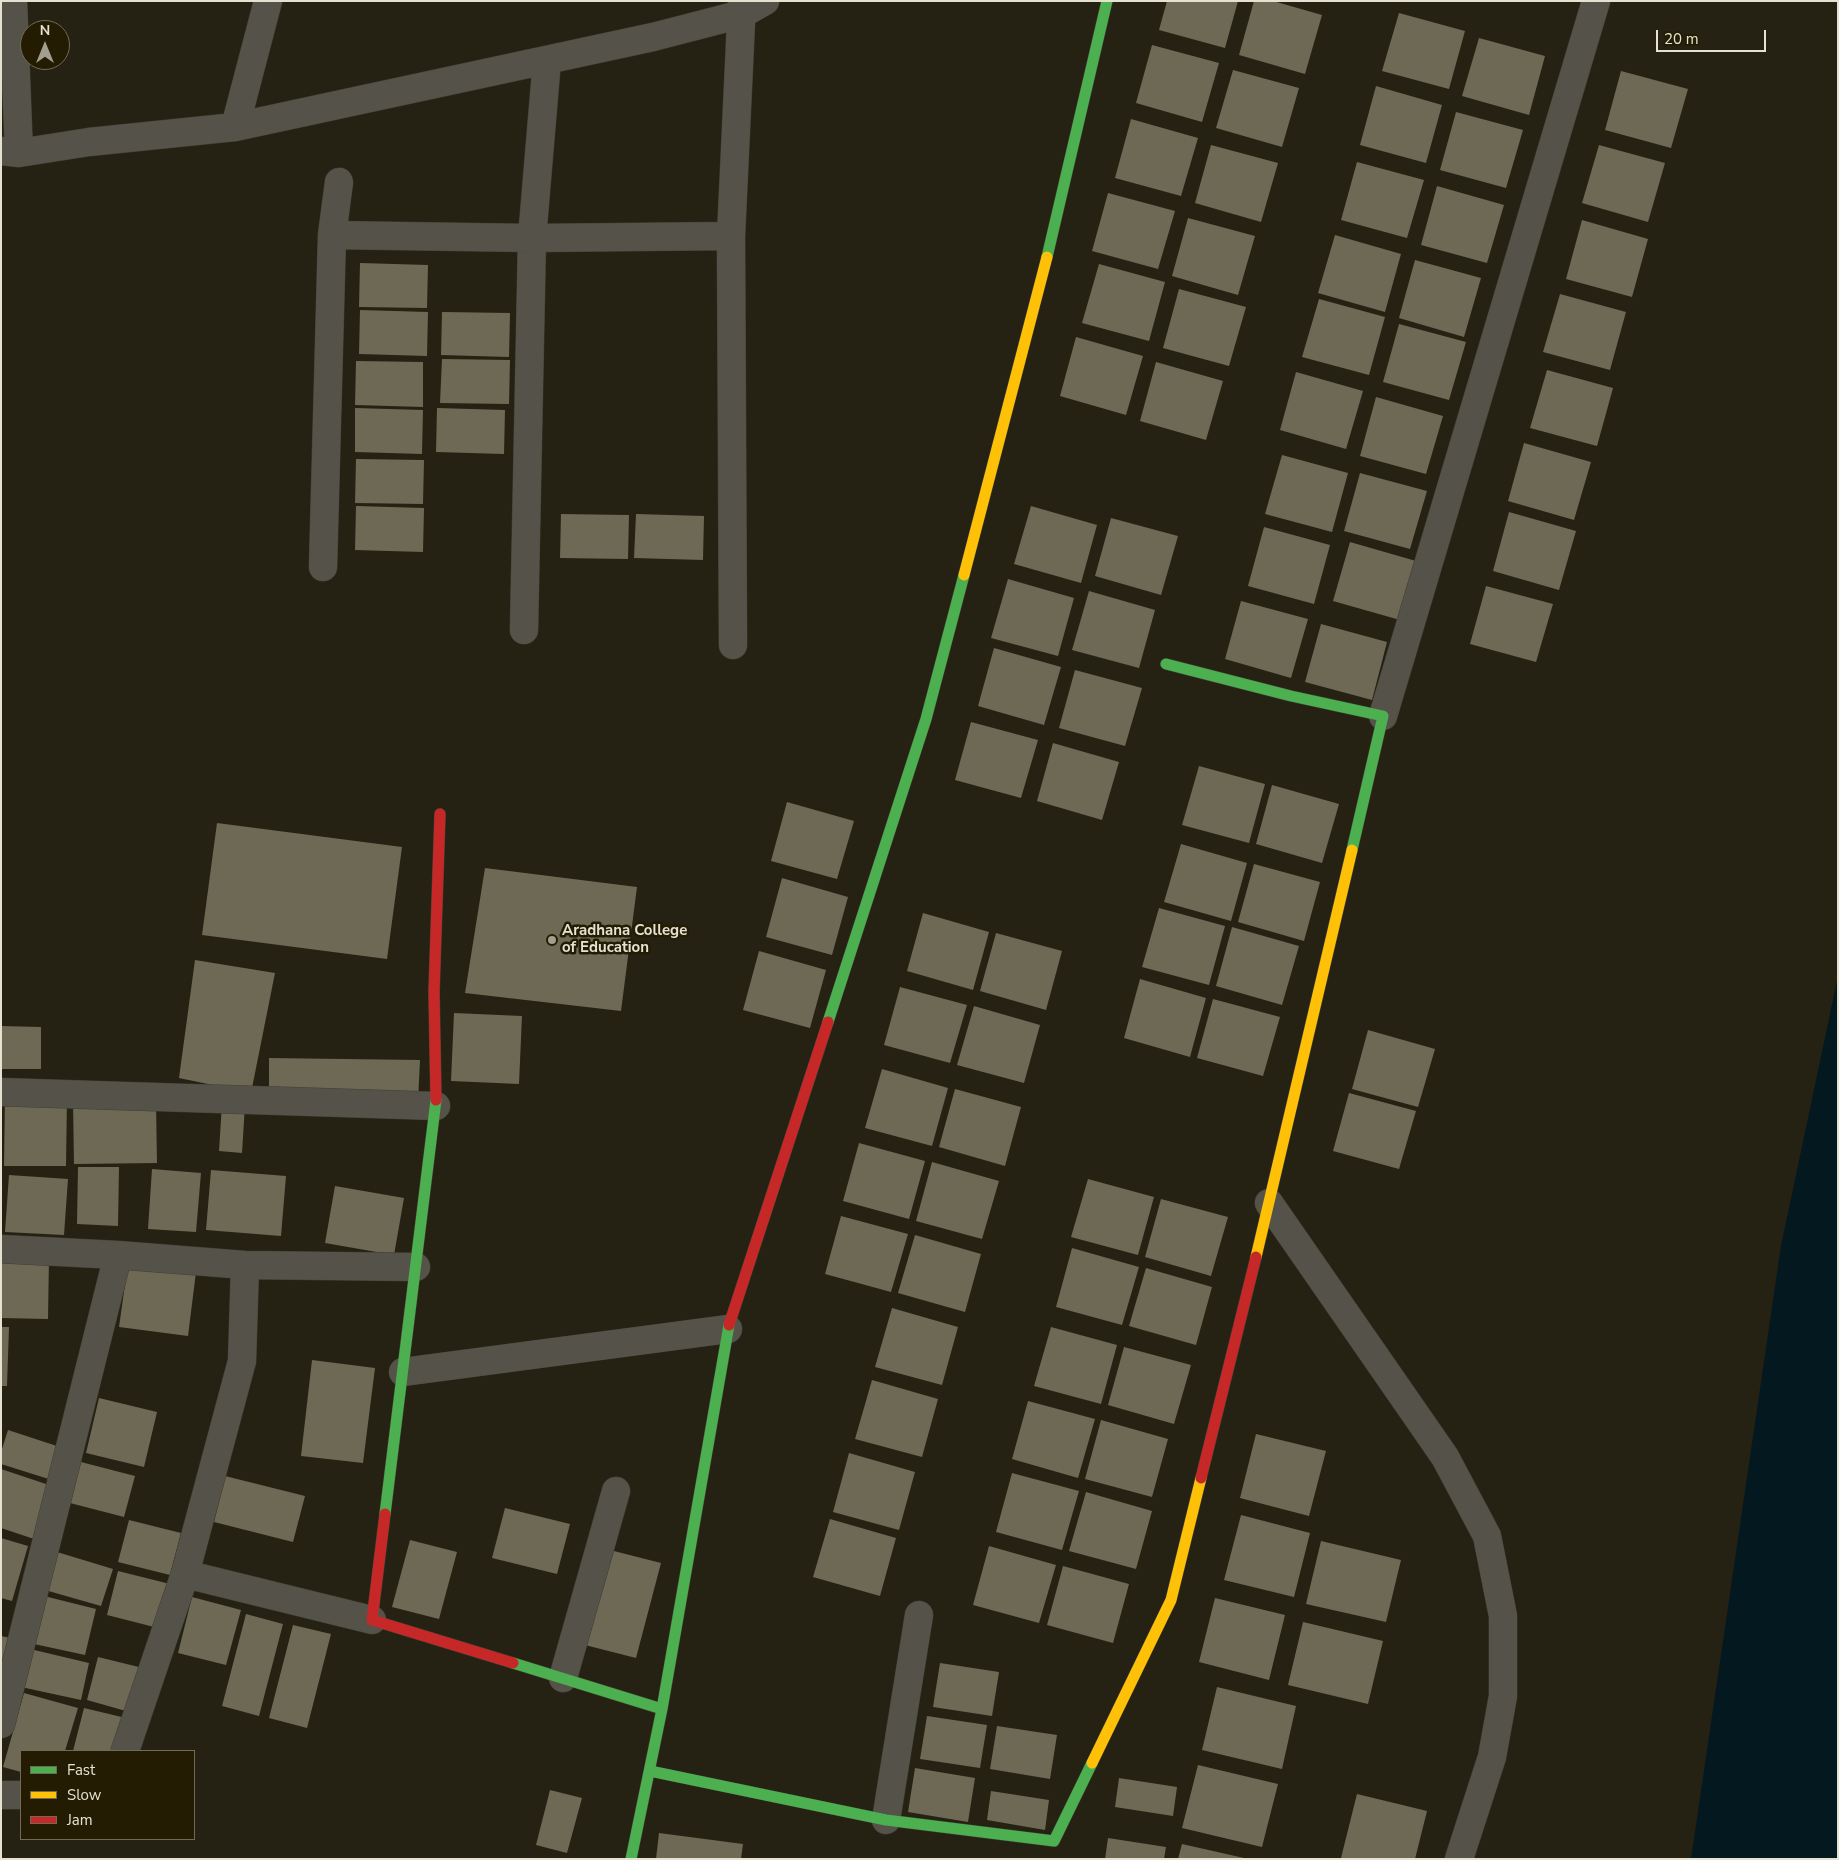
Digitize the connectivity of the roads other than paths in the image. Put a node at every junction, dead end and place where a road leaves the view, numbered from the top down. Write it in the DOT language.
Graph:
graph roads {
  1 [pos="13,1"];
  2 [pos="268,1"];
  3 [pos="1107,1"];
  4 [pos="1596,1"];
  5 [pos="750,5"];
  6 [pos="547,60"];
  7 [pos="235,127"];
  8 [pos="10,152"];
  9 [pos="339,182"];
  10 [pos="332,234"];
  11 [pos="731,236"];
  12 [pos="532,238"];
  13 [pos="324,567"];
  14 [pos="524,630"];
  15 [pos="733,645"];
  16 [pos="1166,664"];
  17 [pos="1383,716"];
  18 [pos="440,814"];
  19 [pos="1,1092"];
  20 [pos="436,1106"];
  21 [pos="1269,1204"];
  22 [pos="1,1249"];
  23 [pos="118,1255"];
  24 [pos="245,1265"];
  25 [pos="416,1267"];
  26 [pos="728,1329"];
  27 [pos="403,1372"];
  28 [pos="616,1490"];
  29 [pos="185,1574"];
  30 [pos="919,1615"];
  31 [pos="372,1620"];
  32 [pos="563,1678"];
  33 [pos="662,1709"];
  34 [pos="1,1724"];
  35 [pos="125,1750"];
  36 [pos="650,1772"];
  37 [pos="1,1795"];
  38 [pos="20,1795"];
  39 [pos="886,1820"];
  40 [pos="631,1859"];
  41 [pos="1459,1859"];
  1 -- 8 [label="street"];
  2 -- 7 [label="street"];
  3 -- 26 [label="street"];
  4 -- 17 [label="street"];
  5 -- 6 [label="street"];
  5 -- 11 [label="street"];
  6 -- 7 [label="street"];
  6 -- 12 [label="street"];
  7 -- 8 [label="street"];
  9 -- 10 [label="street"];
  10 -- 12 [label="street"];
  10 -- 13 [label="street"];
  11 -- 12 [label="street"];
  11 -- 15 [label="street"];
  12 -- 14 [label="street"];
  16 -- 17 [label="street"];
  17 -- 21 [label="street"];
  18 -- 20 [label="street"];
  19 -- 20 [label="street"];
  20 -- 25 [label="street"];
  21 -- 39 [label="street"];
  21 -- 41 [label="street"];
  22 -- 23 [label="street"];
  23 -- 24 [label="street"];
  23 -- 34 [label="street"];
  24 -- 25 [label="street"];
  24 -- 29 [label="street"];
  25 -- 27 [label="street"];
  26 -- 27 [label="street"];
  26 -- 33 [label="street"];
  27 -- 31 [label="street"];
  28 -- 32 [label="street"];
  29 -- 31 [label="street"];
  29 -- 35 [label="street"];
  30 -- 39 [label="street"];
  31 -- 32 [label="street"];
  32 -- 33 [label="street"];
  33 -- 36 [label="street"];
  36 -- 39 [label="street"];
  36 -- 40 [label="street"];
  37 -- 38 [label="street"];
}
